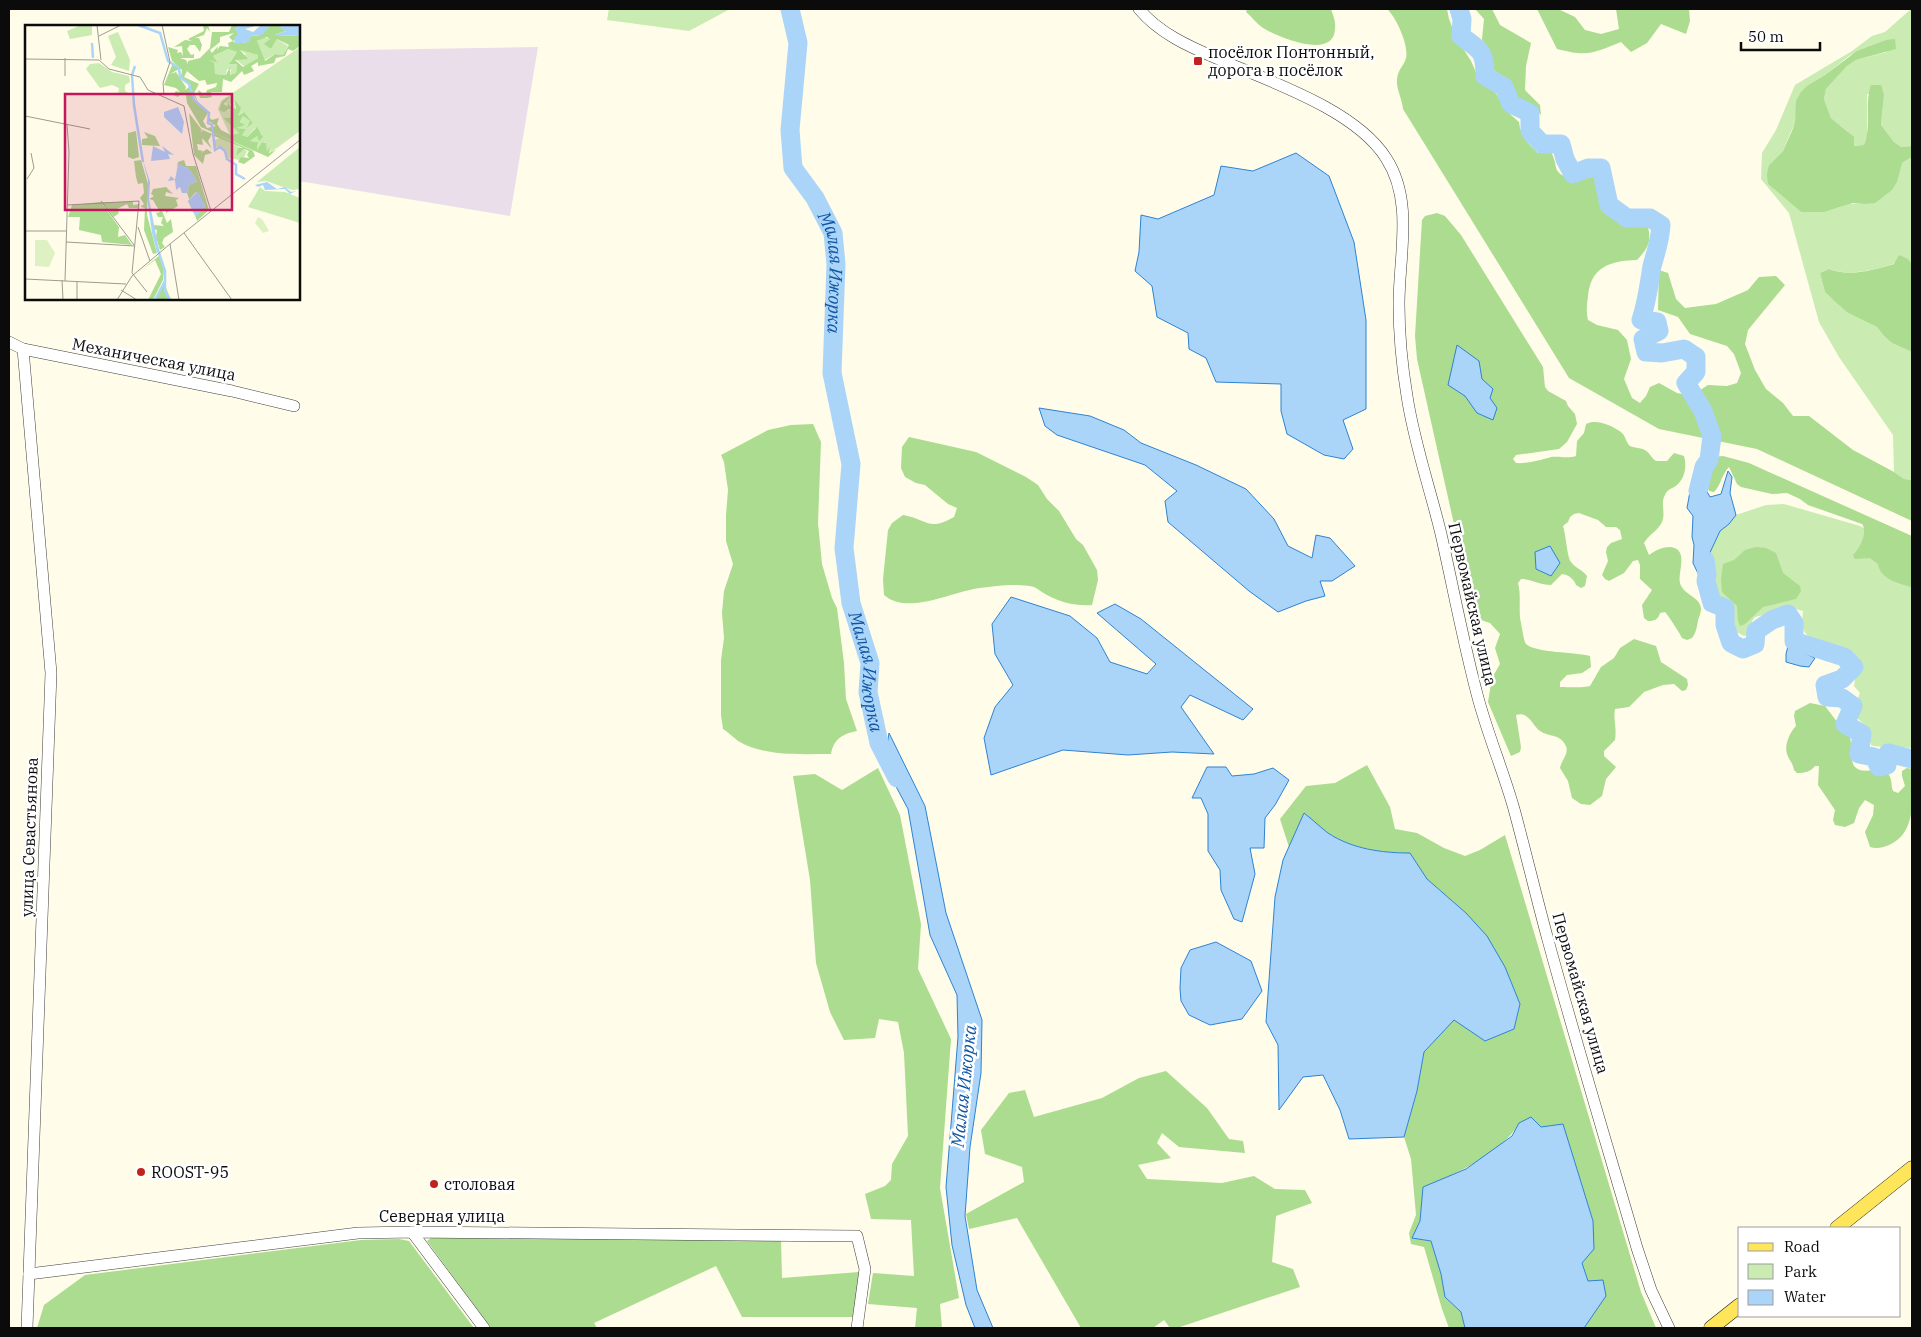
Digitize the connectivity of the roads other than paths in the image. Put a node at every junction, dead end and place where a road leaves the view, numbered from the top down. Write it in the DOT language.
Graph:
graph roads {
  1 [pos="1138,9"];
  2 [pos="9,342"];
  3 [pos="23,349"];
  4 [pos="294,406"];
  5 [pos="1912,1168"];
  6 [pos="1837,1227"];
  7 [pos="412,1232"];
  8 [pos="29,1274"];
  9 [pos="1738,1308"];
  10 [pos="27,1328"];
  11 [pos="484,1328"];
  12 [pos="857,1328"];
  13 [pos="1669,1328"];
  14 [pos="1711,1328"];
  1 -- 13 [label="street, Первомайская улица"];
  2 -- 3 [label="street, Механическая улица"];
  3 -- 4 [label="street, Механическая улица"];
  3 -- 8 [label="street, улица Севастьянова"];
  5 -- 6 [label="main road"];
  7 -- 8 [label="street, Северная улица"];
  7 -- 11 [label="street"];
  7 -- 12 [label="street, Северная улица"];
  8 -- 10 [label="street, улица Севастьянова"];
  9 -- 14 [label="main road"];
}
